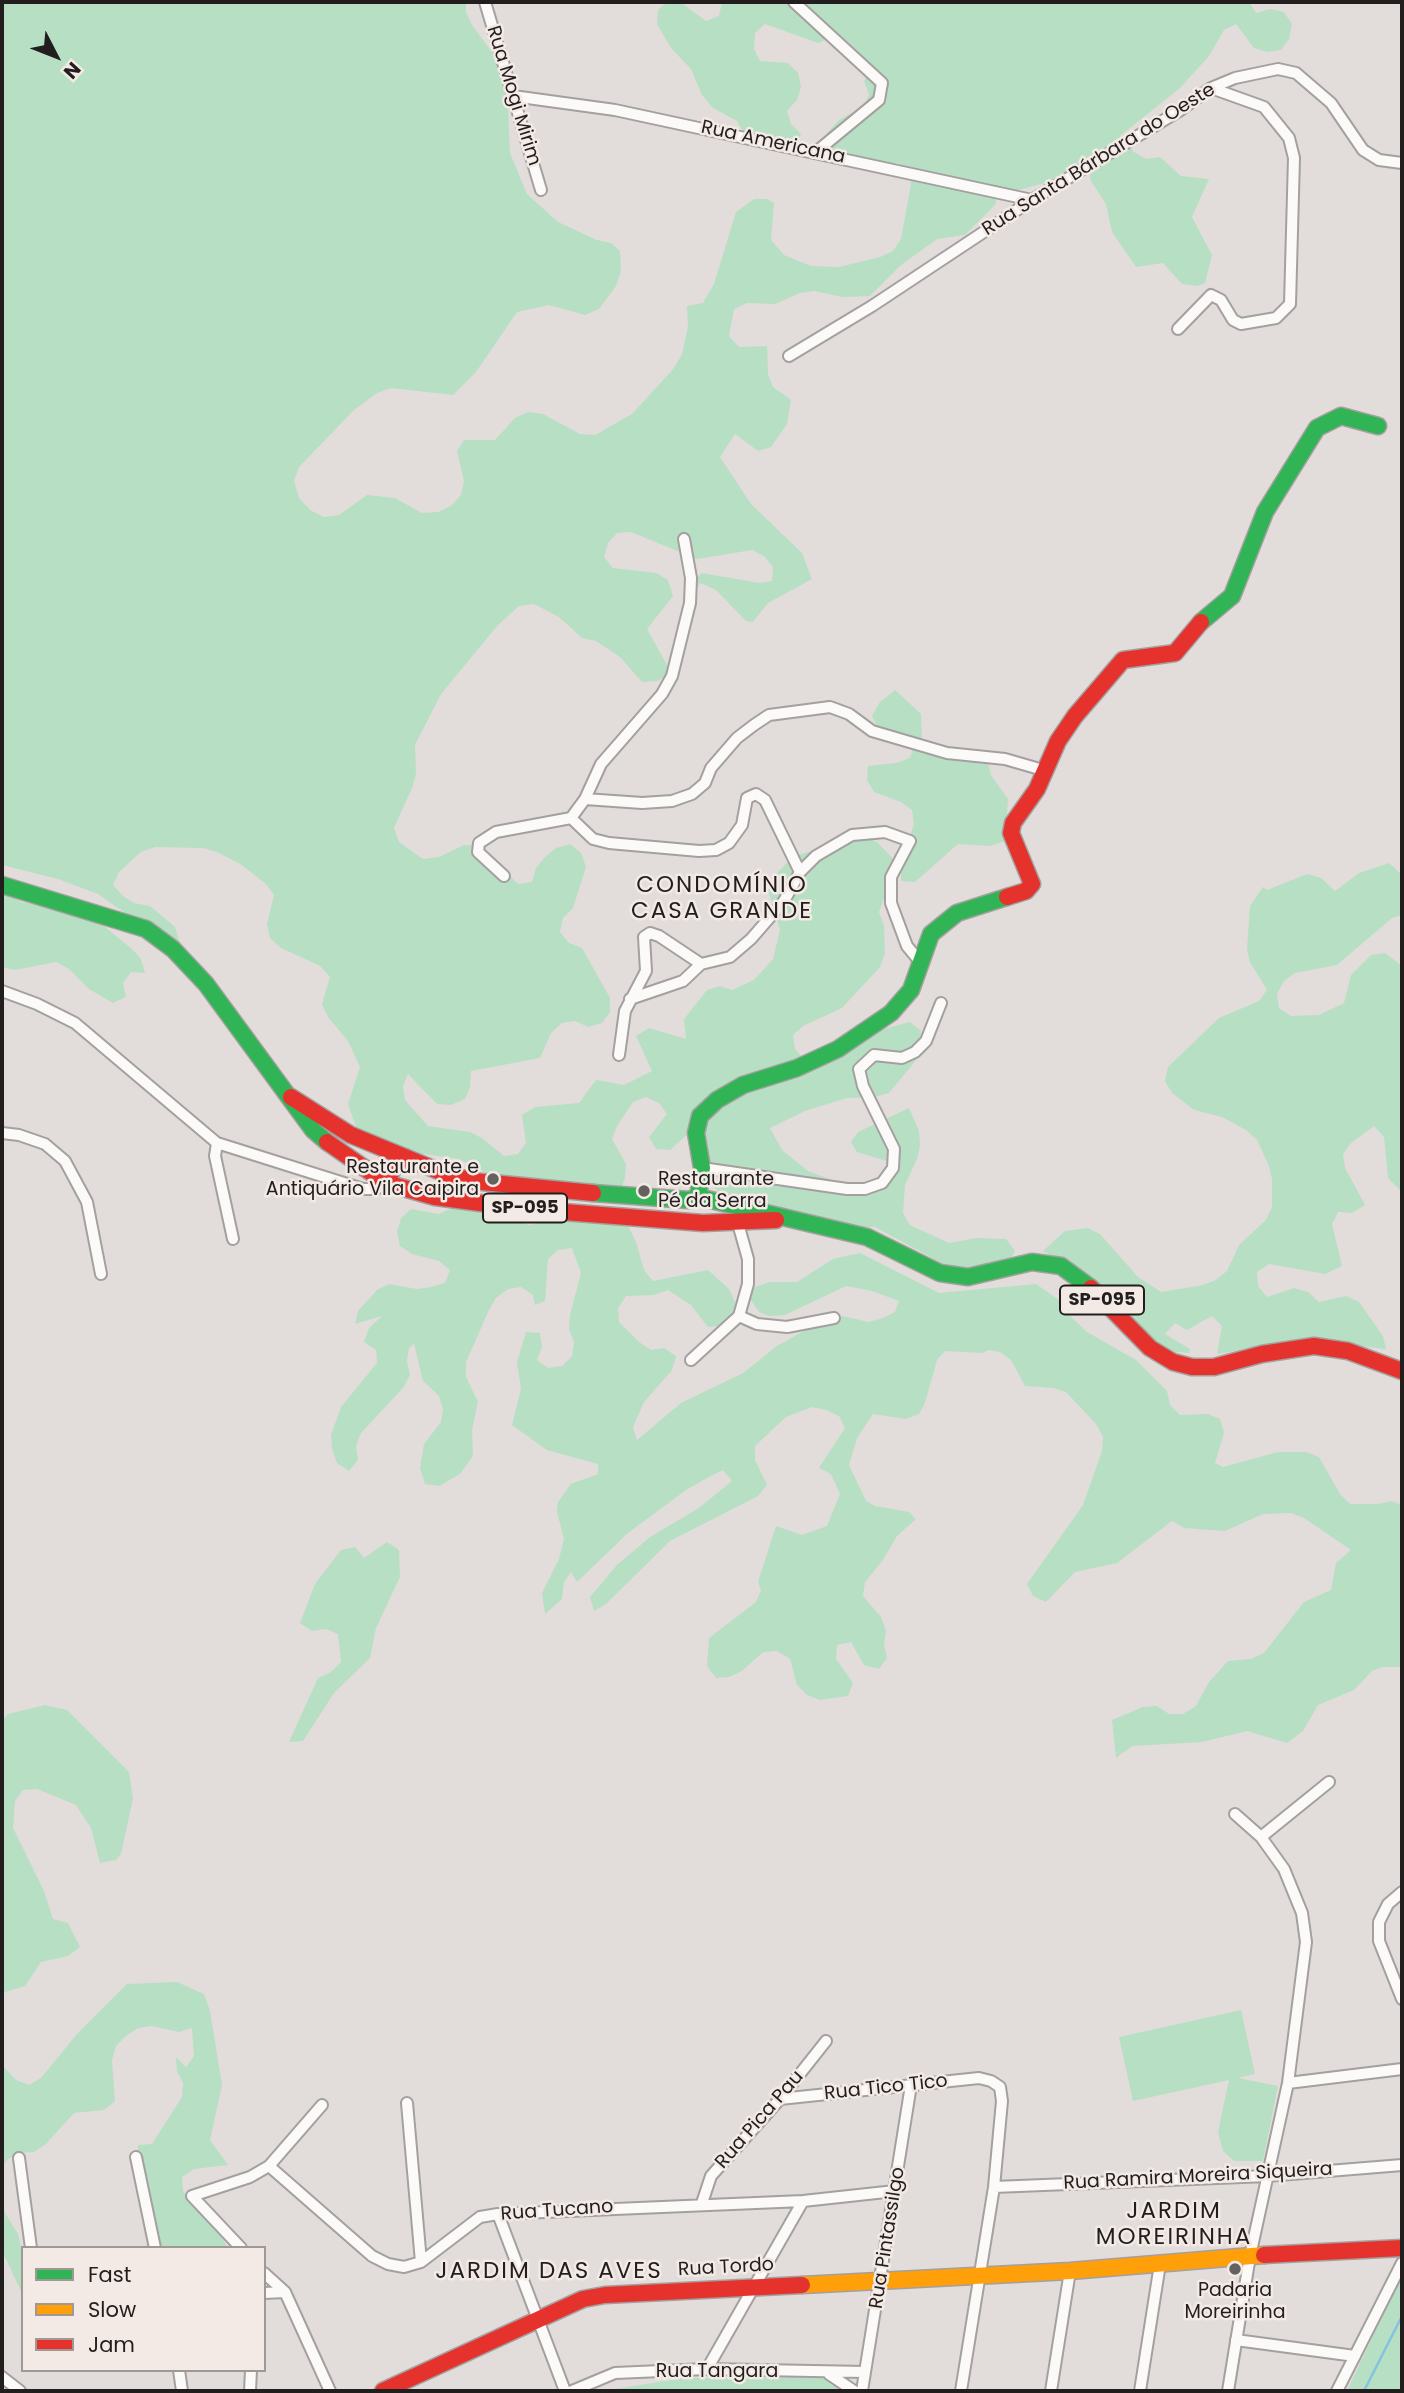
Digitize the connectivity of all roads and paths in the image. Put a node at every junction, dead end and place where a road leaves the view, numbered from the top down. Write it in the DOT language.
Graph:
graph roads {
  1 [pos="485,2"];
  2 [pos="794,2"];
  3 [pos="1211,88"];
  4 [pos="513,96"];
  5 [pos="816,152"];
  6 [pos="1402,163"];
  7 [pos="541,190"];
  8 [pos="1032,200"];
  9 [pos="1178,330"];
  10 [pos="789,356"];
  11 [pos="1378,426"];
  12 [pos="684,539"];
  13 [pos="1043,770"];
  14 [pos="585,799"];
  15 [pos="571,818"];
  16 [pos="800,872"];
  17 [pos="504,876"];
  18 [pos="2,885"];
  19 [pos="920,963"];
  20 [pos="701,964"];
  21 [pos="2,991"];
  22 [pos="630,999"];
  23 [pos="941,1003"];
  24 [pos="619,1055"];
  25 [pos="291,1097"];
  26 [pos="2,1133"];
  27 [pos="217,1143"];
  28 [pos="405,1157"];
  29 [pos="702,1168"];
  30 [pos="386,1183"];
  31 [pos="698,1198"];
  32 [pos="737,1220"];
  33 [pos="797,1220"];
  34 [pos="696,1222"];
  35 [pos="233,1239"];
  36 [pos="101,1274"];
  37 [pos="739,1316"];
  38 [pos="834,1318"];
  39 [pos="691,1360"];
  40 [pos="1402,1371"];
  41 [pos="1329,1782"];
  42 [pos="1235,1814"];
  43 [pos="1262,1837"];
  44 [pos="1402,1892"];
  45 [pos="1402,2000"];
  46 [pos="825,2041"];
  47 [pos="1402,2069"];
  48 [pos="1288,2083"];
  49 [pos="911,2085"];
  50 [pos="780,2099"];
  51 [pos="407,2103"];
  52 [pos="322,2105"];
  53 [pos="136,2157"];
  54 [pos="19,2158"];
  55 [pos="1402,2165"];
  56 [pos="269,2166"];
  57 [pos="1267,2176"];
  58 [pos="994,2187"];
  59 [pos="895,2191"];
  60 [pos="803,2201"];
  61 [pos="702,2203"];
  62 [pos="498,2214"];
  63 [pos="31,2246"];
  64 [pos="155,2246"];
  65 [pos="239,2246"];
  66 [pos="1402,2248"];
  67 [pos="1250,2256"];
  68 [pos="421,2262"];
  69 [pos="1402,2263"];
  70 [pos="1160,2264"];
  71 [pos="1070,2271"];
  72 [pos="266,2275"];
  73 [pos="980,2275"];
  74 [pos="882,2279"];
  75 [pos="755,2289"];
  76 [pos="285,2292"];
  77 [pos="266,2293"];
  78 [pos="537,2322"];
  79 [pos="1236,2340"];
  80 [pos="1355,2356"];
  81 [pos="707,2369"];
  82 [pos="178,2372"];
  83 [pos="251,2372"];
  84 [pos="865,2372"];
  85 [pos="829,2374"];
  86 [pos="2,2377"];
  87 [pos="398,2387"];
  88 [pos="20,2391"];
  89 [pos="182,2391"];
  90 [pos="250,2391"];
  91 [pos="333,2391"];
  92 [pos="383,2391"];
  93 [pos="565,2391"];
  94 [pos="572,2391"];
  95 [pos="854,2391"];
  96 [pos="862,2391"];
  97 [pos="961,2391"];
  98 [pos="1051,2391"];
  99 [pos="1139,2391"];
  100 [pos="1228,2391"];
  101 [pos="1337,2391"];
  1 -- 4 [label="street, Rua Mogi Mirim"];
  2 -- 5 [label="street"];
  3 -- 6 [label="street, Rua Santa Bárbara do Oeste"];
  3 -- 8 [label="street, Rua Santa Bárbara do Oeste"];
  3 -- 9 [label="street"];
  4 -- 5 [label="street, Rua Americana"];
  4 -- 7 [label="street, Rua Mogi Mirim"];
  5 -- 8 [label="street, Rua Americana"];
  8 -- 10 [label="street, Rua Santa Bárbara do Oeste"];
  11 -- 13 [label="street"];
  12 -- 14 [label="street"];
  13 -- 14 [label="street"];
  13 -- 19 [label="street"];
  14 -- 15 [label="street"];
  15 -- 16 [label="street"];
  15 -- 17 [label="street"];
  16 -- 19 [label="street"];
  16 -- 20 [label="street"];
  18 -- 25 [label="street, SP-095"];
  19 -- 29 [label="street"];
  20 -- 22 [label="street"];
  20 -- 22 [label="street"];
  21 -- 27 [label="street"];
  22 -- 24 [label="street"];
  23 -- 29 [label="street"];
  25 -- 28 [label="street, SP-095"];
  25 -- 30 [label="street, SP-095"];
  26 -- 36 [label="street"];
  27 -- 30 [label="street"];
  27 -- 35 [label="street"];
  28 -- 30 [label="street"];
  28 -- 31 [label="street, SP-095"];
  29 -- 31 [label="street"];
  30 -- 34 [label="street, SP-095"];
  31 -- 33 [label="street, SP-095"];
  31 -- 34 [label="street"];
  31 -- 34 [label="street"];
  32 -- 33 [label="street, SP-095"];
  32 -- 34 [label="street, SP-095"];
  32 -- 37 [label="street"];
  33 -- 40 [label="street, SP-095"];
  37 -- 38 [label="street"];
  37 -- 39 [label="street"];
  41 -- 43 [label="street"];
  42 -- 43 [label="street"];
  43 -- 48 [label="street"];
  44 -- 45 [label="street"];
  46 -- 50 [label="street, Rua Pica Pau"];
  47 -- 48 [label="street"];
  48 -- 57 [label="street"];
  49 -- 50 [label="street, Rua Tico Tico"];
  49 -- 58 [label="street, Rua Tico Tico"];
  49 -- 59 [label="street, Rua Pintassilgo"];
  50 -- 61 [label="street, Rua Pica Pau"];
  51 -- 68 [label="street"];
  52 -- 56 [label="street"];
  53 -- 64 [label="street"];
  54 -- 63 [label="street"];
  55 -- 57 [label="street, Rua Ramira Moreira Siqueira"];
  56 -- 65 [label="street"];
  56 -- 68 [label="street"];
  57 -- 58 [label="street, Rua Ramira Moreira Siqueira"];
  57 -- 67 [label="street"];
  58 -- 73 [label="street"];
  59 -- 60 [label="street, Rua Tucano"];
  59 -- 74 [label="street, Rua Pintassilgo"];
  60 -- 61 [label="street, Rua Tucano"];
  60 -- 75 [label="street"];
  61 -- 62 [label="street, Rua Tucano"];
  62 -- 68 [label="street, Rua Tucano"];
  62 -- 78 [label="street"];
  66 -- 67 [label="street, Rua Tordo"];
  67 -- 70 [label="street, Rua Tordo"];
  67 -- 79 [label="street"];
  69 -- 80 [label="street"];
  70 -- 71 [label="street, Rua Tordo"];
  70 -- 99 [label="street"];
  71 -- 73 [label="street, Rua Tordo"];
  71 -- 98 [label="street"];
  72 -- 76 [label="street"];
  73 -- 74 [label="street, Rua Tordo"];
  73 -- 97 [label="street"];
  74 -- 75 [label="street, Rua Tordo"];
  74 -- 84 [label="street, Rua Pintassilgo"];
  75 -- 78 [label="street, Rua Tordo"];
  75 -- 81 [label="street"];
  76 -- 77 [label="street"];
  76 -- 91 [label="street"];
  78 -- 87 [label="street, Rua Tordo"];
  78 -- 93 [label="street"];
  79 -- 80 [label="street"];
  79 -- 100 [label="street"];
  80 -- 101 [label="street"];
  81 -- 85 [label="street, Rua Tangara"];
  81 -- 94 [label="street, Rua Tangara"];
  82 -- 89 [label="street"];
  83 -- 90 [label="street"];
  84 -- 85 [label="street, Rua Tangara"];
  84 -- 96 [label="street, Rua Pintassilgo"];
  85 -- 95 [label="street"];
  86 -- 88 [label="street"];
  87 -- 92 [label="street, Rua Tordo"];
}
